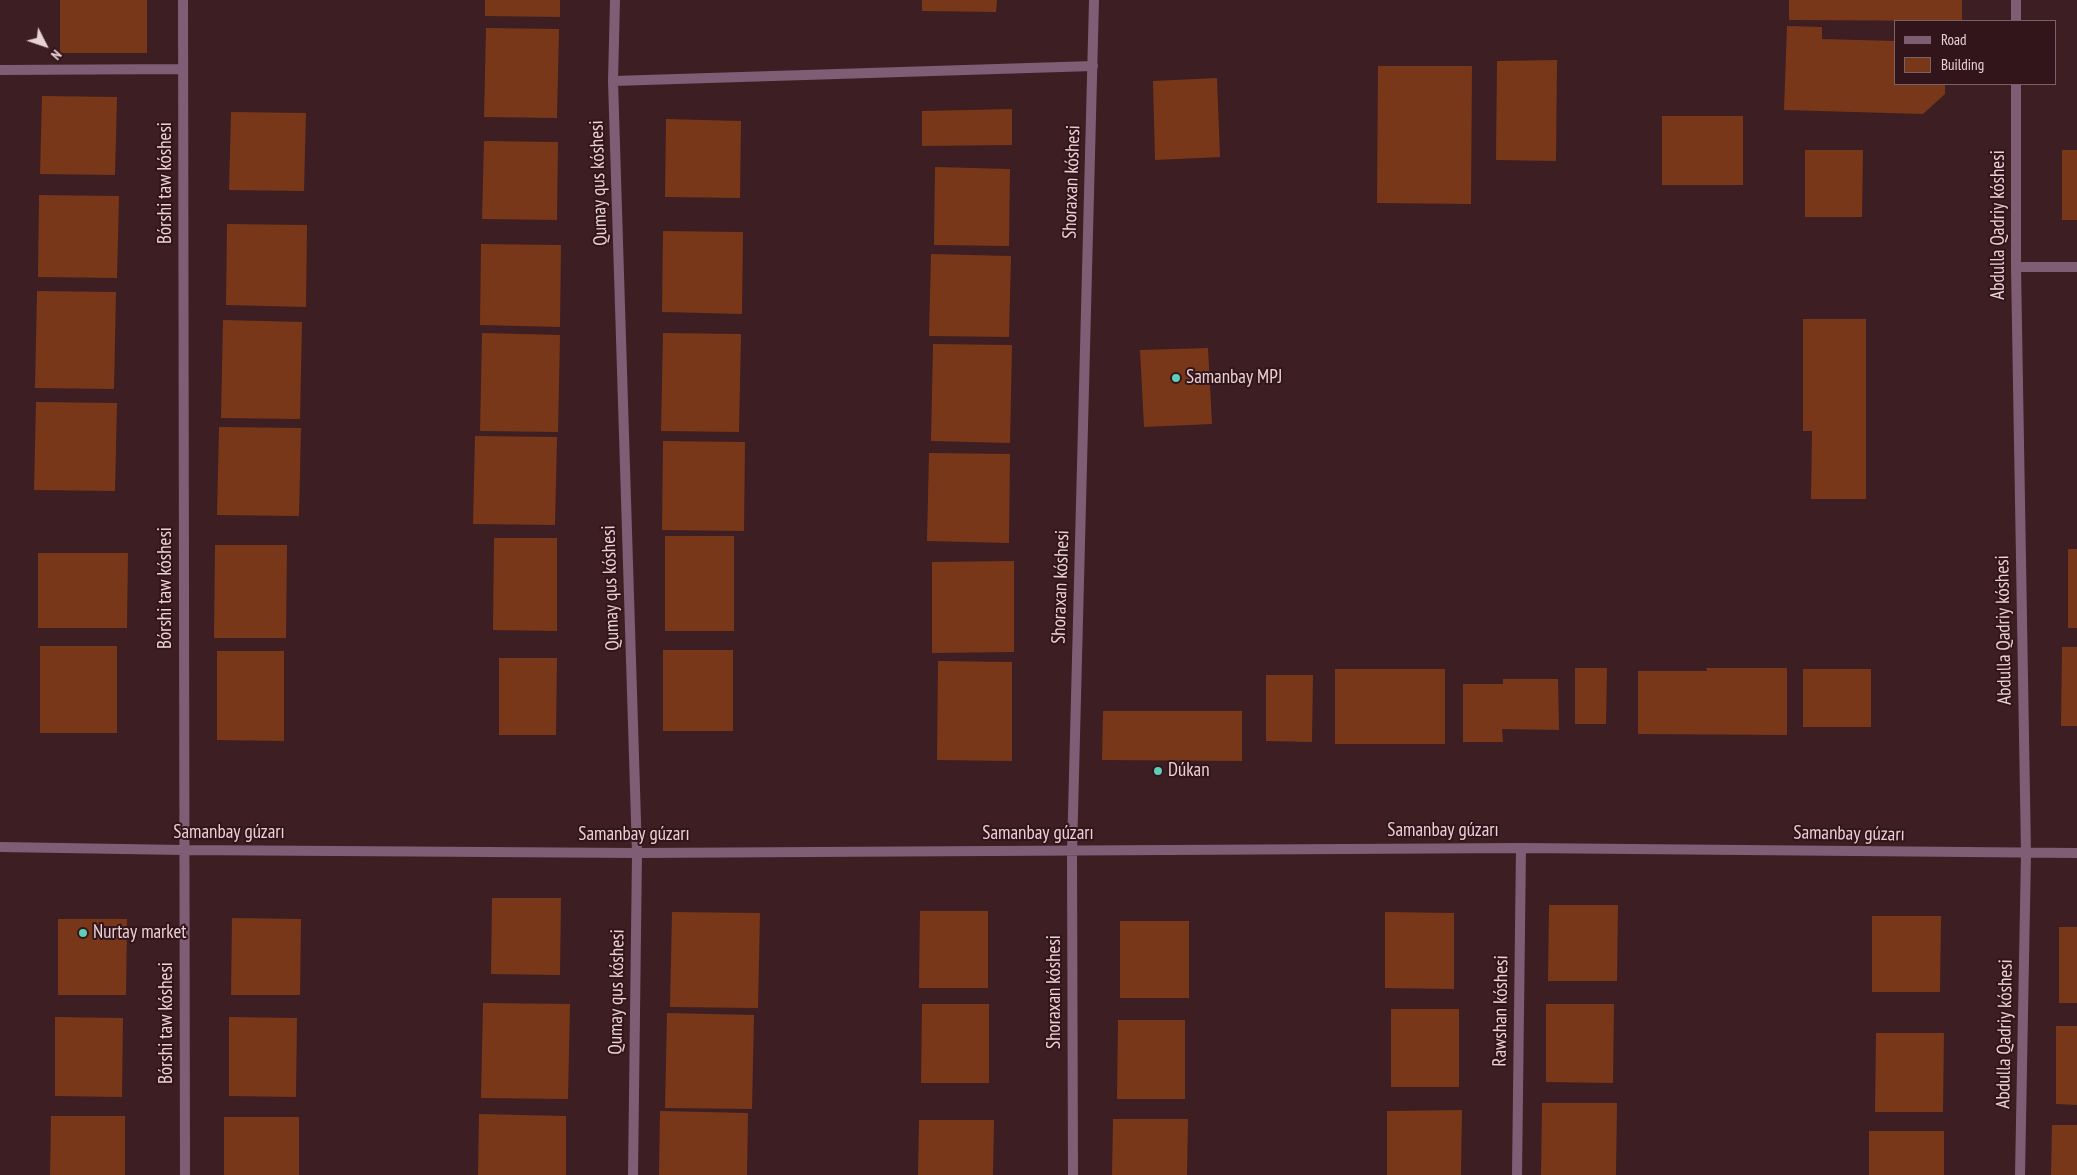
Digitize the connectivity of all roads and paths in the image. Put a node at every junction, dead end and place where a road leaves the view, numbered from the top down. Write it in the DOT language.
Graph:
graph roads {
  1 [pos="183,0"];
  2 [pos="615,0"];
  3 [pos="1094,0"];
  4 [pos="2016,0"];
  5 [pos="2016,20"];
  6 [pos="1093,66"];
  7 [pos="183,69"];
  8 [pos="0,70"];
  9 [pos="614,81"];
  10 [pos="2016,85"];
  11 [pos="2016,266"];
  12 [pos="2077,267"];
  13 [pos="0,847"];
  14 [pos="1521,848"];
  15 [pos="184,850"];
  16 [pos="1072,852"];
  17 [pos="637,853"];
  18 [pos="2026,853"];
  19 [pos="2077,853"];
  20 [pos="185,1175"];
  21 [pos="633,1175"];
  22 [pos="1073,1175"];
  23 [pos="1517,1175"];
  24 [pos="2020,1175"];
  1 -- 7 [label="street, Bórshi taw kóshesi"];
  2 -- 9 [label="street, Qumay qus kóshesi"];
  3 -- 6 [label="street, Shoraxan kóshesi"];
  4 -- 5 [label="street"];
  6 -- 9 [label="street"];
  6 -- 16 [label="street, Shoraxan kóshesi"];
  7 -- 8 [label="street"];
  7 -- 15 [label="street, Bórshi taw kóshesi"];
  9 -- 17 [label="street, Qumay qus kóshesi"];
  10 -- 11 [label="street, Abdulla Qadriy kóshesi"];
  11 -- 12 [label="street"];
  11 -- 18 [label="street, Abdulla Qadriy kóshesi"];
  13 -- 15 [label="street, Samanbay gúzarı"];
  14 -- 16 [label="street, Samanbay gúzarı"];
  14 -- 18 [label="street, Samanbay gúzarı"];
  14 -- 23 [label="street, Rawshan kóshesi"];
  15 -- 17 [label="street, Samanbay gúzarı"];
  15 -- 20 [label="street, Bórshi taw kóshesi"];
  16 -- 17 [label="street, Samanbay gúzarı"];
  16 -- 22 [label="street, Shoraxan kóshesi"];
  17 -- 21 [label="street, Qumay qus kóshesi"];
  18 -- 19 [label="street, Samanbay gúzarı"];
  18 -- 24 [label="street, Abdulla Qadriy kóshesi"];
}
